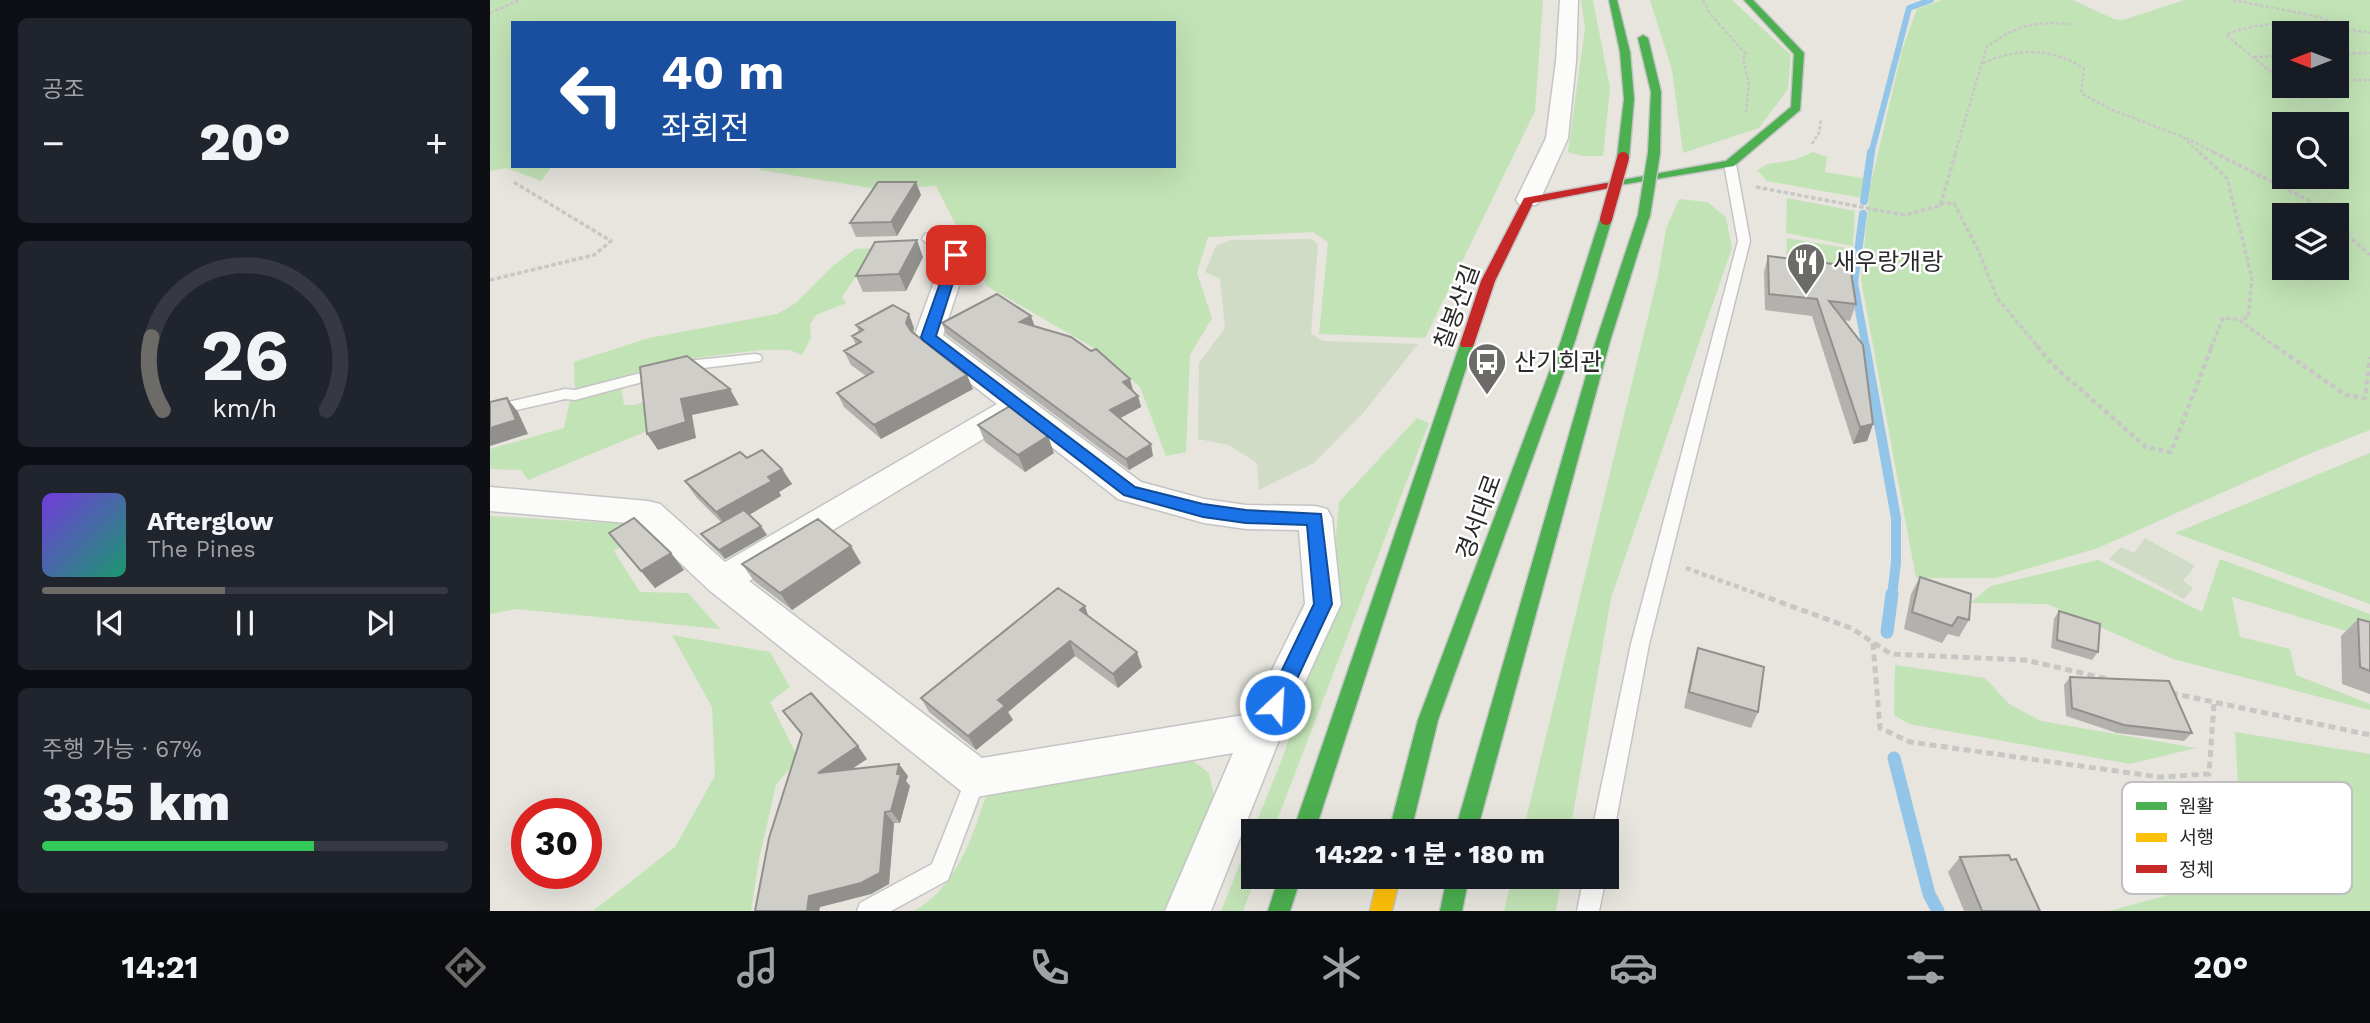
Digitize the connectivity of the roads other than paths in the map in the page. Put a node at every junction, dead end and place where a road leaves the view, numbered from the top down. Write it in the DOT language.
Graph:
graph roads {
  1 [pos="1569,0"];
  2 [pos="1613,0"];
  3 [pos="1748,0"];
  4 [pos="1639,22"];
  5 [pos="1730,164"];
  6 [pos="1528,200"];
  7 [pos="934,239"];
  8 [pos="755,358"];
  9 [pos="1017,405"];
  10 [pos="490,411"];
  11 [pos="490,499"];
  12 [pos="722,580"];
  13 [pos="1263,730"];
  14 [pos="976,778"];
  15 [pos="1308,819"];
  16 [pos="1403,819"];
  17 [pos="1469,819"];
  18 [pos="1606,819"];
  19 [pos="1286,889"];
  20 [pos="1386,889"];
  21 [pos="1456,889"];
  22 [pos="1593,889"];
  23 [pos="868,911"];
  24 [pos="1188,911"];
  25 [pos="1279,911"];
  26 [pos="1381,911"];
  27 [pos="1451,911"];
  28 [pos="1588,911"];
  1 -- 6 [label="street"];
  2 -- 16 [label="main road, 경서대로, bridge"];
  3 -- 5 [label="main road"];
  4 -- 17 [label="main road, bridge"];
  5 -- 6 [label="main road"];
  5 -- 18 [label="lane"];
  6 -- 15 [label="main road, 칠봉산길"];
  7 -- 9 [label="street"];
  8 -- 10 [label="lane"];
  9 -- 12 [label="street"];
  9 -- 13 [label="street"];
  11 -- 12 [label="street"];
  12 -- 14 [label="street"];
  13 -- 14 [label="street"];
  13 -- 24 [label="street"];
  14 -- 23 [label="lane"];
  19 -- 25 [label="main road"];
  20 -- 26 [label="main road"];
  21 -- 27 [label="main road"];
  22 -- 28 [label="lane"];
}
